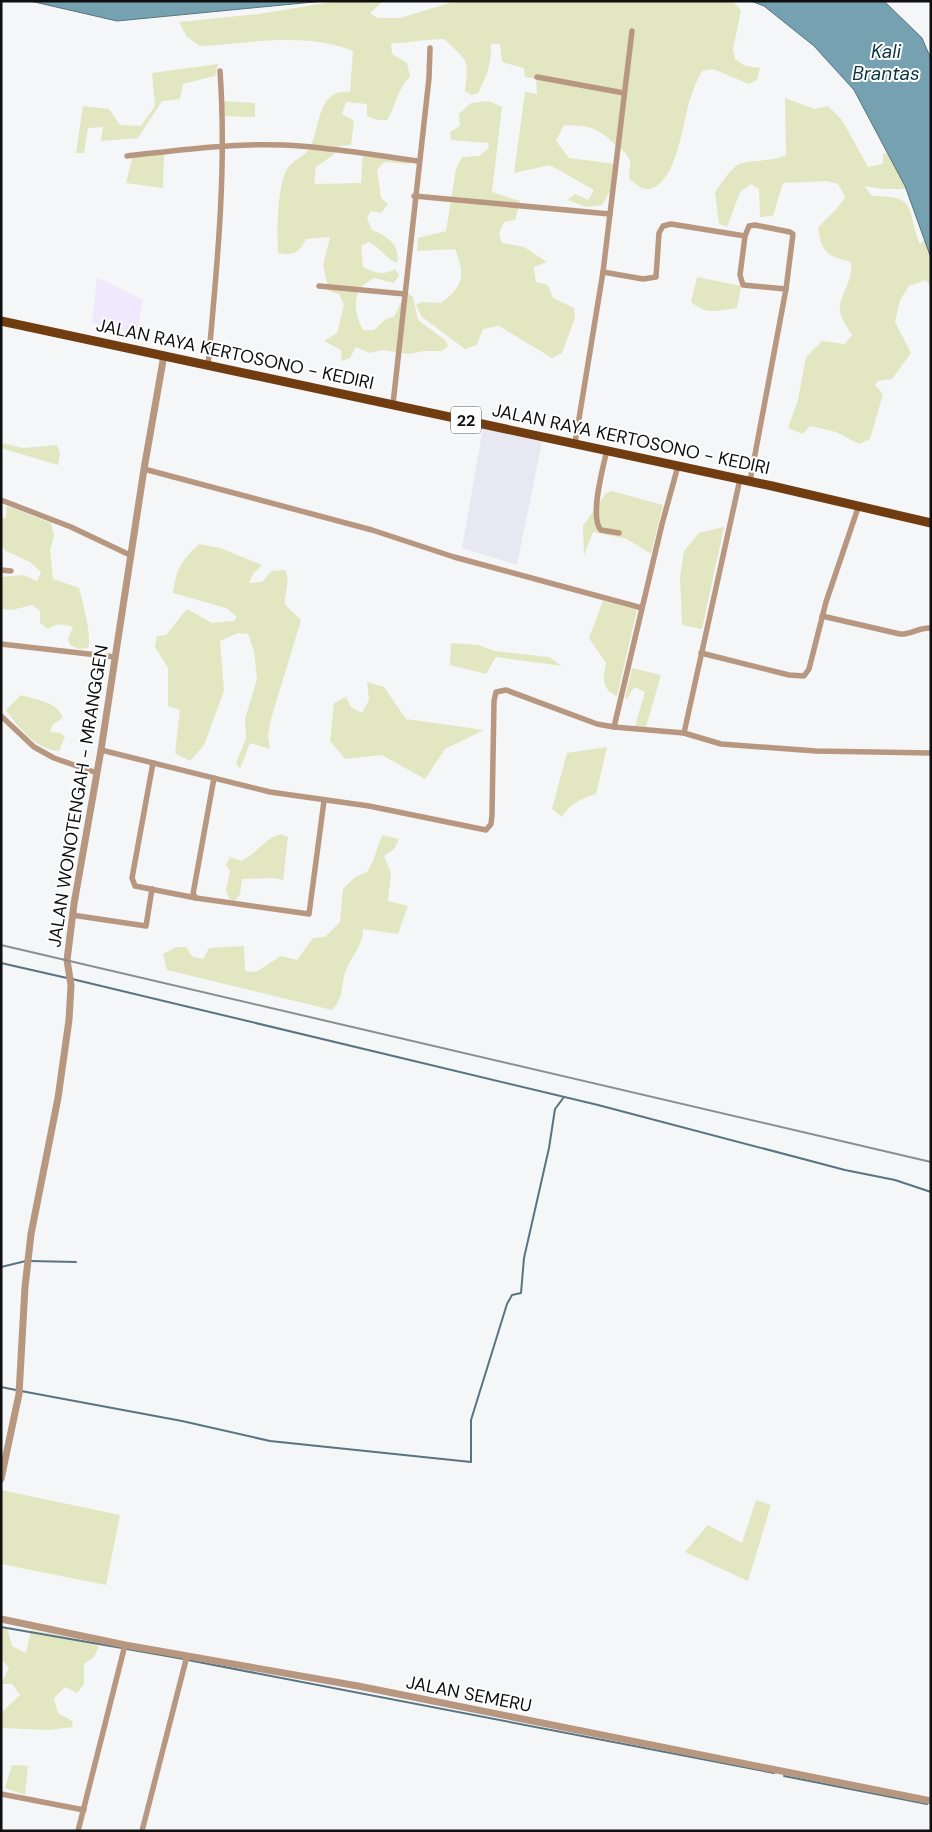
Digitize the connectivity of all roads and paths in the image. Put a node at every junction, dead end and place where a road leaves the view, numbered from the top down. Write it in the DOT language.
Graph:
graph roads {
  1 [pos="632,31"];
  2 [pos="430,48"];
  3 [pos="220,71"];
  4 [pos="537,77"];
  5 [pos="624,92"];
  6 [pos="223,146"];
  7 [pos="127,156"];
  8 [pos="418,161"];
  9 [pos="414,196"];
  10 [pos="610,214"];
  11 [pos="745,236"];
  12 [pos="603,272"];
  13 [pos="319,286"];
  14 [pos="786,289"];
  15 [pos="405,294"];
  16 [pos="1,321"];
  17 [pos="164,355"];
  18 [pos="208,365"];
  19 [pos="393,404"];
  20 [pos="575,443"];
  21 [pos="607,450"];
  22 [pos="678,466"];
  23 [pos="144,469"];
  24 [pos="740,479"];
  25 [pos="750,481"];
  26 [pos="1,500"];
  27 [pos="859,505"];
  28 [pos="931,523"];
  29 [pos="619,533"];
  30 [pos="130,555"];
  31 [pos="1,570"];
  32 [pos="11,571"];
  33 [pos="642,608"];
  34 [pos="822,616"];
  35 [pos="931,628"];
  36 [pos="1,644"];
  37 [pos="701,653"];
  38 [pos="116,657"];
  39 [pos="1,716"];
  40 [pos="614,728"];
  41 [pos="684,733"];
  42 [pos="101,750"];
  43 [pos="931,753"];
  44 [pos="153,763"];
  45 [pos="97,773"];
  46 [pos="214,778"];
  47 [pos="324,801"];
  48 [pos="152,890"];
  49 [pos="196,898"];
  50 [pos="72,915"];
  51 [pos="1,1479"];
  52 [pos="1,1619"];
  53 [pos="125,1645"];
  54 [pos="187,1656"];
  55 [pos="1,1794"];
  56 [pos="927,1800"];
  57 [pos="84,1810"];
  58 [pos="78,1831"];
  59 [pos="142,1831"];
  1 -- 5 [label="street"];
  2 -- 8 [label="street"];
  3 -- 6 [label="street"];
  4 -- 5 [label="street"];
  5 -- 10 [label="street"];
  6 -- 7 [label="street"];
  6 -- 8 [label="street"];
  6 -- 18 [label="street"];
  8 -- 9 [label="street"];
  9 -- 10 [label="street"];
  9 -- 15 [label="street"];
  10 -- 12 [label="street"];
  11 -- 12 [label="street"];
  11 -- 14 [label="street"];
  11 -- 14 [label="street"];
  12 -- 20 [label="street"];
  13 -- 15 [label="street"];
  14 -- 25 [label="street"];
  15 -- 19 [label="street"];
  16 -- 17 [label="highway, JALAN RAYA KERTOSONO - KEDIRI / 22"];
  17 -- 18 [label="highway, JALAN RAYA KERTOSONO - KEDIRI / 22"];
  17 -- 23 [label="street, JALAN WONOTENGAH - MRANGGEN"];
  18 -- 19 [label="highway, JALAN RAYA KERTOSONO - KEDIRI / 22"];
  19 -- 20 [label="highway, JALAN RAYA KERTOSONO - KEDIRI / 22"];
  20 -- 21 [label="highway, JALAN RAYA KERTOSONO - KEDIRI / 22"];
  21 -- 22 [label="highway, JALAN RAYA KERTOSONO - KEDIRI / 22"];
  21 -- 29 [label="street"];
  22 -- 24 [label="highway, JALAN RAYA KERTOSONO - KEDIRI / 22"];
  22 -- 33 [label="street"];
  23 -- 30 [label="street, JALAN WONOTENGAH - MRANGGEN"];
  23 -- 33 [label="street"];
  24 -- 25 [label="highway, JALAN RAYA KERTOSONO - KEDIRI / 22"];
  24 -- 37 [label="street"];
  25 -- 27 [label="highway, JALAN RAYA KERTOSONO - KEDIRI / 22"];
  26 -- 30 [label="street"];
  27 -- 28 [label="highway, JALAN RAYA KERTOSONO - KEDIRI / 22"];
  27 -- 34 [label="street"];
  30 -- 38 [label="street, JALAN WONOTENGAH - MRANGGEN"];
  31 -- 32 [label="street"];
  33 -- 40 [label="street"];
  34 -- 35 [label="street"];
  34 -- 37 [label="street"];
  36 -- 38 [label="street"];
  37 -- 41 [label="street"];
  38 -- 42 [label="street, JALAN WONOTENGAH - MRANGGEN"];
  39 -- 45 [label="street"];
  40 -- 41 [label="street"];
  40 -- 47 [label="street"];
  41 -- 43 [label="street"];
  42 -- 44 [label="street"];
  42 -- 45 [label="street, JALAN WONOTENGAH - MRANGGEN"];
  44 -- 46 [label="street"];
  44 -- 48 [label="street"];
  45 -- 50 [label="street, JALAN WONOTENGAH - MRANGGEN"];
  46 -- 47 [label="street"];
  46 -- 49 [label="street"];
  47 -- 49 [label="street"];
  48 -- 49 [label="street"];
  48 -- 50 [label="street"];
  50 -- 51 [label="street, JALAN WONOTENGAH - MRANGGEN"];
  52 -- 53 [label="street, JALAN SEMERU"];
  53 -- 54 [label="street, JALAN SEMERU"];
  53 -- 57 [label="street"];
  54 -- 56 [label="street, JALAN SEMERU"];
  54 -- 59 [label="street"];
  55 -- 57 [label="street"];
  57 -- 58 [label="street"];
}
